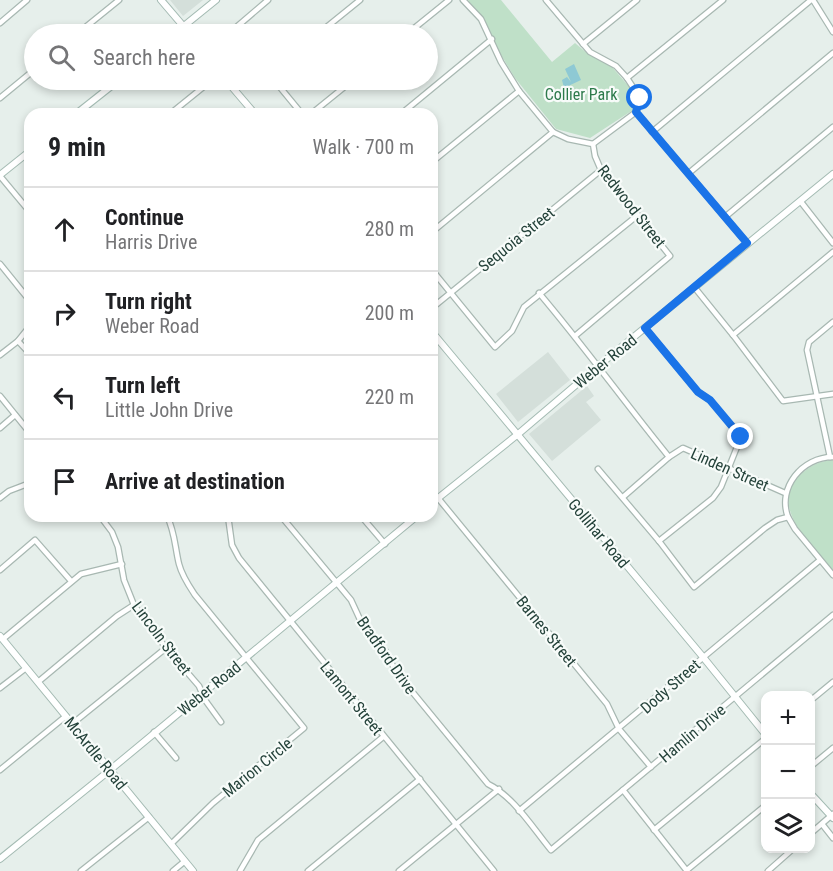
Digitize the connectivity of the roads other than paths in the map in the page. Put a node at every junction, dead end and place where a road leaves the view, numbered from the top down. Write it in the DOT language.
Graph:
graph roads {
  1 [pos="27,0"];
  2 [pos="119,0"];
  3 [pos="162,0"];
  4 [pos="216,0"];
  5 [pos="268,0"];
  6 [pos="360,0"];
  7 [pos="449,0"];
  8 [pos="463,0"];
  9 [pos="546,0"];
  10 [pos="723,0"];
  11 [pos="812,0"];
  12 [pos="634,1"];
  13 [pos="0,23"];
  14 [pos="89,24"];
  15 [pos="182,24"];
  16 [pos="188,24"];
  17 [pos="242,24"];
  18 [pos="330,24"];
  19 [pos="419,24"];
  20 [pos="833,32"];
  21 [pos="492,39"];
  22 [pos="583,44"];
  23 [pos="833,53"];
  24 [pos="24,78"];
  25 [pos="627,78"];
  26 [pos="438,84"];
  27 [pos="106,90"];
  28 [pos="200,90"];
  29 [pos="235,90"];
  30 [pos="282,90"];
  31 [pos="341,90"];
  32 [pos="430,90"];
  33 [pos="519,91"];
  34 [pos="0,98"];
  35 [pos="84,108"];
  36 [pos="177,108"];
  37 [pos="250,108"];
  38 [pos="297,108"];
  39 [pos="318,108"];
  40 [pos="408,108"];
  41 [pos="636,112"];
  42 [pos="833,127"];
  43 [pos="553,132"];
  44 [pos="652,132"];
  45 [pos="593,144"];
  46 [pos="24,156"];
  47 [pos="438,157"];
  48 [pos="601,170"];
  49 [pos="689,173"];
  50 [pos="833,174"];
  51 [pos="0,175"];
  52 [pos="801,202"];
  53 [pos="24,205"];
  54 [pos="638,215"];
  55 [pos="725,217"];
  56 [pos="438,227"];
  57 [pos="747,243"];
  58 [pos="833,243"];
  59 [pos="833,252"];
  60 [pos="0,264"];
  61 [pos="438,277"];
  62 [pos="695,288"];
  63 [pos="451,293"];
  64 [pos="539,293"];
  65 [pos="24,294"];
  66 [pos="438,303"];
  67 [pos="833,322"];
  68 [pos="645,328"];
  69 [pos="24,333"];
  70 [pos="733,335"];
  71 [pos="575,336"];
  72 [pos="438,339"];
  73 [pos="18,340"];
  74 [pos="0,345"];
  75 [pos="24,347"];
  76 [pos="2,353"];
  77 [pos="597,367"];
  78 [pos="833,394"];
  79 [pos="0,396"];
  80 [pos="816,396"];
  81 [pos="15,415"];
  82 [pos="24,426"];
  83 [pos="0,428"];
  84 [pos="517,435"];
  85 [pos="669,457"];
  86 [pos="831,457"];
  87 [pos="728,467"];
  88 [pos="598,468"];
  89 [pos="24,485"];
  90 [pos="785,493"];
  91 [pos="623,497"];
  92 [pos="0,498"];
  93 [pos="438,499"];
  94 [pos="438,505"];
  95 [pos="788,517"];
  96 [pos="104,522"];
  97 [pos="170,522"];
  98 [pos="229,522"];
  99 [pos="285,522"];
  100 [pos="366,522"];
  101 [pos="410,522"];
  102 [pos="659,541"];
  103 [pos="385,544"];
  104 [pos="820,560"];
  105 [pos="122,564"];
  106 [pos="0,570"];
  107 [pos="833,575"];
  108 [pos="71,581"];
  109 [pos="336,584"];
  110 [pos="134,605"];
  111 [pos="833,615"];
  112 [pos="289,621"];
  113 [pos="1,638"];
  114 [pos="166,648"];
  115 [pos="246,657"];
  116 [pos="703,657"];
  117 [pos="26,668"];
  118 [pos="38,682"];
  119 [pos="833,682"];
  120 [pos="0,688"];
  121 [pos="202,693"];
  122 [pos="815,697"];
  123 [pos="734,698"];
  124 [pos="66,716"];
  125 [pos="221,722"];
  126 [pos="72,724"];
  127 [pos="619,729"];
  128 [pos="154,732"];
  129 [pos="761,732"];
  130 [pos="383,737"];
  131 [pos="761,740"];
  132 [pos="833,748"];
  133 [pos="176,758"];
  134 [pos="815,763"];
  135 [pos="651,767"];
  136 [pos="0,770"];
  137 [pos="110,770"];
  138 [pos="420,779"];
  139 [pos="499,789"];
  140 [pos="623,790"];
  141 [pos="815,798"];
  142 [pos="761,808"];
  143 [pos="519,811"];
  144 [pos="832,816"];
  145 [pos="149,817"];
  146 [pos="822,824"];
  147 [pos="456,825"];
  148 [pos="654,830"];
  149 [pos="815,830"];
  150 [pos="833,838"];
  151 [pos="171,844"];
  152 [pos="551,850"];
  153 [pos="789,853"];
  154 [pos="0,859"];
  155 [pos="185,861"];
  156 [pos="492,870"];
  157 [pos="81,871"];
  158 [pos="173,871"];
  159 [pos="193,871"];
  160 [pos="240,871"];
  161 [pos="308,871"];
  162 [pos="399,871"];
  163 [pos="687,871"];
  164 [pos="768,871"];
  1 -- 13 [label="street"];
  2 -- 14 [label="street"];
  3 -- 15 [label="main road"];
  4 -- 16 [label="main road"];
  5 -- 17 [label="street"];
  6 -- 18 [label="street"];
  7 -- 19 [label="street"];
  8 -- 21 [label="street"];
  9 -- 22 [label="street"];
  10 -- 25 [label="street"];
  11 -- 20 [label="street"];
  11 -- 44 [label="street"];
  12 -- 22 [label="street"];
  21 -- 26 [label="street"];
  21 -- 33 [label="street"];
  22 -- 25 [label="street"];
  23 -- 49 [label="street"];
  24 -- 34 [label="street"];
  25 -- 41 [label="street"];
  27 -- 35 [label="main road"];
  28 -- 36 [label="street"];
  29 -- 37 [label="main road"];
  30 -- 38 [label="street"];
  31 -- 39 [label="street"];
  32 -- 40 [label="street"];
  33 -- 43 [label="street"];
  33 -- 47 [label="street"];
  41 -- 44 [label="street"];
  41 -- 45 [label="street"];
  42 -- 55 [label="street"];
  43 -- 45 [label="street, Redwood Street"];
  43 -- 56 [label="street"];
  44 -- 49 [label="street"];
  45 -- 48 [label="street, Redwood Street"];
  46 -- 51 [label="main road"];
  48 -- 54 [label="street, Redwood Street"];
  48 -- 63 [label="street, Sequoia Street"];
  49 -- 55 [label="street"];
  50 -- 52 [label="main road, Weber Road"];
  51 -- 53 [label="street"];
  52 -- 57 [label="main road, Weber Road"];
  52 -- 58 [label="street"];
  54 -- 64 [label="street"];
  54 -- 71 [label="street, Redwood Street"];
  55 -- 57 [label="street"];
  57 -- 62 [label="main road, Weber Road"];
  59 -- 70 [label="street"];
  60 -- 65 [label="street"];
  61 -- 63 [label="street"];
  62 -- 68 [label="main road, Weber Road"];
  62 -- 70 [label="street"];
  63 -- 64 [label="street"];
  63 -- 66 [label="street, Sequoia Street"];
  64 -- 71 [label="street, Linden Street"];
  67 -- 80 [label="street"];
  68 -- 77 [label="main road, Weber Road"];
  68 -- 87 [label="street"];
  69 -- 73 [label="street"];
  70 -- 80 [label="street"];
  71 -- 77 [label="street, Linden Street"];
  72 -- 84 [label="main road, Gollihar Road"];
  73 -- 75 [label="street"];
  73 -- 76 [label="street"];
  74 -- 76 [label="street"];
  77 -- 84 [label="main road, Weber Road"];
  77 -- 85 [label="street, Linden Street"];
  78 -- 80 [label="street"];
  79 -- 81 [label="street"];
  80 -- 86 [label="street"];
  81 -- 82 [label="street"];
  81 -- 83 [label="street"];
  84 -- 93 [label="main road, Weber Road"];
  84 -- 116 [label="main road, Gollihar Road"];
  85 -- 87 [label="street, Linden Street"];
  85 -- 91 [label="street"];
  86 -- 90 [label="street"];
  87 -- 90 [label="street, Linden Street"];
  87 -- 102 [label="street"];
  88 -- 91 [label="street"];
  89 -- 92 [label="street"];
  90 -- 95 [label="street"];
  91 -- 102 [label="street"];
  94 -- 127 [label="street, Barnes Street"];
  95 -- 102 [label="street"];
  95 -- 104 [label="street"];
  96 -- 105 [label="street, Lincoln Street"];
  97 -- 115 [label="street"];
  98 -- 112 [label="street, Lamont Street"];
  99 -- 109 [label="street, Bradford Drive"];
  100 -- 103 [label="street"];
  101 -- 103 [label="main road, Weber Road"];
  103 -- 109 [label="main road, Weber Road"];
  104 -- 107 [label="street"];
  104 -- 116 [label="street, Dody Street"];
  105 -- 108 [label="street"];
  105 -- 110 [label="street, Lincoln Street"];
  106 -- 108 [label="street"];
  108 -- 113 [label="street"];
  109 -- 112 [label="main road, Weber Road"];
  109 -- 139 [label="street, Bradford Drive"];
  110 -- 114 [label="street, Lincoln Street"];
  110 -- 118 [label="street"];
  111 -- 123 [label="street, Hamlin Drive"];
  112 -- 115 [label="main road, Weber Road"];
  112 -- 130 [label="street, Lamont Street"];
  113 -- 117 [label="main road, McArdle Road"];
  114 -- 121 [label="street, Lincoln Street"];
  114 -- 126 [label="street"];
  115 -- 121 [label="main road, Weber Road"];
  115 -- 151 [label="street, Marion Circle"];
  116 -- 123 [label="main road, Gollihar Road"];
  116 -- 127 [label="street, Dody Street"];
  117 -- 118 [label="main road, McArdle Road"];
  117 -- 120 [label="street"];
  118 -- 124 [label="main road, McArdle Road"];
  119 -- 122 [label="street"];
  121 -- 125 [label="street, Lincoln Street"];
  121 -- 128 [label="main road, Weber Road"];
  123 -- 129 [label="main road, Gollihar Road"];
  123 -- 135 [label="street, Hamlin Drive"];
  124 -- 126 [label="main road, McArdle Road"];
  124 -- 136 [label="street"];
  126 -- 137 [label="main road, McArdle Road"];
  127 -- 135 [label="street, Barnes Street"];
  127 -- 143 [label="street, Dody Street"];
  128 -- 133 [label="street"];
  128 -- 137 [label="main road, Weber Road"];
  130 -- 138 [label="street, Lamont Street"];
  130 -- 160 [label="street"];
  131 -- 148 [label="street"];
  132 -- 134 [label="street"];
  135 -- 140 [label="street, Hamlin Drive"];
  137 -- 145 [label="main road, McArdle Road"];
  137 -- 154 [label="main road, Weber Road"];
  138 -- 147 [label="street, Lamont Street"];
  138 -- 161 [label="street"];
  139 -- 143 [label="street, Bradford Drive"];
  139 -- 147 [label="street"];
  140 -- 148 [label="street"];
  140 -- 152 [label="street, Hamlin Drive"];
  141 -- 144 [label="main road"];
  142 -- 163 [label="street"];
  143 -- 152 [label="street, Bradford Drive"];
  144 -- 146 [label="street"];
  145 -- 151 [label="main road, McArdle Road"];
  145 -- 157 [label="street"];
  146 -- 149 [label="street"];
  146 -- 150 [label="street"];
  147 -- 156 [label="street, Lamont Street"];
  147 -- 162 [label="street"];
  148 -- 163 [label="street"];
  151 -- 155 [label="main road, McArdle Road"];
  153 -- 164 [label="street"];
  155 -- 158 [label="street"];
  155 -- 159 [label="main road, McArdle Road"];
}
